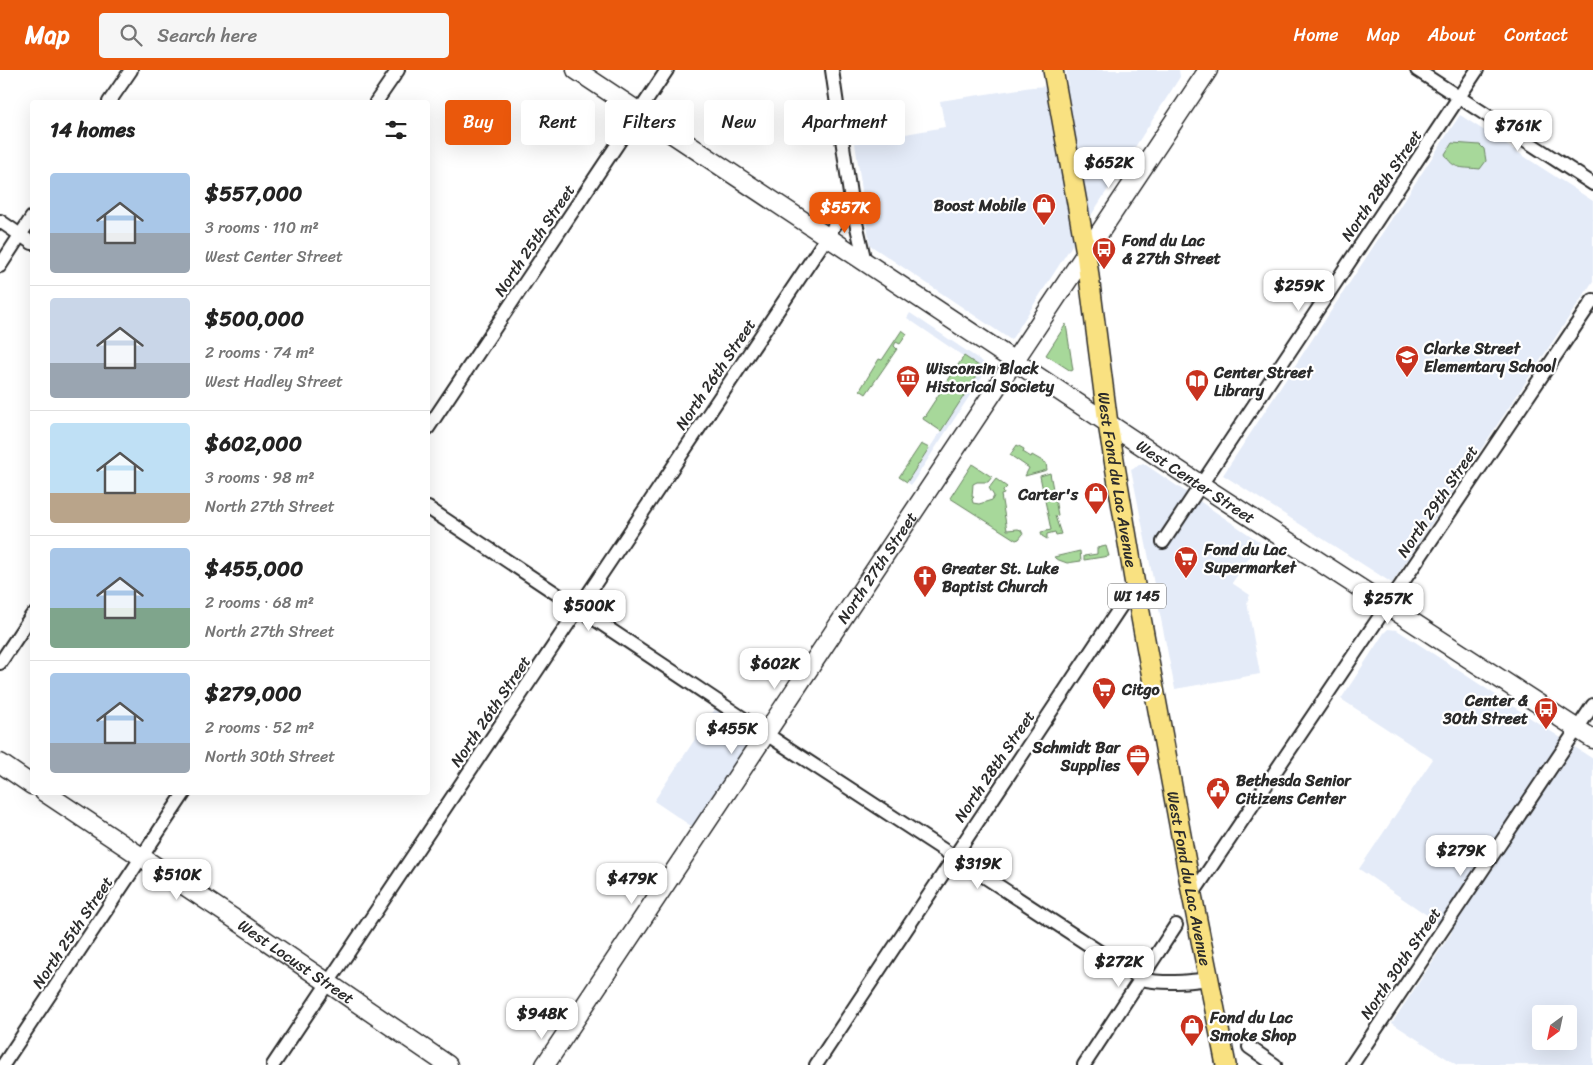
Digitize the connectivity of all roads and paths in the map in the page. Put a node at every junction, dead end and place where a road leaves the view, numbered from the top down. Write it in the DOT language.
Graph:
graph roads {
  1 [pos="131,70"];
  2 [pos="398,70"];
  3 [pos="576,70"];
  4 [pos="667,70"];
  5 [pos="832,70"];
  6 [pos="1053,70"];
  7 [pos="1208,70"];
  8 [pos="1417,70"];
  9 [pos="1477,70"];
  10 [pos="1459,97"];
  11 [pos="111,100"];
  12 [pos="377,100"];
  13 [pos="621,100"];
  14 [pos="647,100"];
  15 [pos="617,145"];
  16 [pos="689,145"];
  17 [pos="1593,184"];
  18 [pos="851,201"];
  19 [pos="30,220"];
  20 [pos="0,221"];
  21 [pos="21,235"];
  22 [pos="828,236"];
  23 [pos="30,242"];
  24 [pos="1086,253"];
  25 [pos="865,262"];
  26 [pos="0,266"];
  27 [pos="1593,300"];
  28 [pos="1014,360"];
  29 [pos="1108,424"];
  30 [pos="430,425"];
  31 [pos="1201,485"];
  32 [pos="430,509"];
  33 [pos="1163,542"];
  34 [pos="1135,585"];
  35 [pos="1387,605"];
  36 [pos="578,608"];
  37 [pos="30,617"];
  38 [pos="0,663"];
  39 [pos="1593,705"];
  40 [pos="1577,728"];
  41 [pos="765,734"];
  42 [pos="1593,738"];
  43 [pos="0,763"];
  44 [pos="30,784"];
  45 [pos="48,795"];
  46 [pos="183,795"];
  47 [pos="953,857"];
  48 [pos="142,858"];
  49 [pos="1192,895"];
  50 [pos="1176,925"];
  51 [pos="1141,979"];
  52 [pos="1209,979"];
  53 [pos="328,984"];
  54 [pos="1249,1047"];
  55 [pos="3,1065"];
  56 [pos="273,1065"];
  57 [pos="448,1065"];
  58 [pos="545,1065"];
  59 [pos="816,1065"];
  60 [pos="1084,1065"];
  61 [pos="1226,1065"];
  62 [pos="1275,1065"];
  63 [pos="1352,1065"];
  1 -- 11 [label="street"];
  2 -- 12 [label="street"];
  3 -- 13 [label="street, West Center Street"];
  4 -- 14 [label="street, North 25th Street"];
  5 -- 18 [label="street"];
  6 -- 24 [label="main road, West Fond du Lac Avenue / WI 145"];
  7 -- 24 [label="street, North 27th Street"];
  8 -- 10 [label="street"];
  9 -- 10 [label="street, North 28th Street"];
  10 -- 17 [label="street"];
  10 -- 31 [label="street, North 28th Street"];
  15 -- 30 [label="street, North 25th Street"];
  16 -- 22 [label="street, West Center Street"];
  18 -- 22 [label="street, North 26th Street"];
  18 -- 25 [label="street"];
  19 -- 21 [label="street"];
  20 -- 21 [label="street"];
  21 -- 23 [label="street"];
  21 -- 26 [label="street"];
  22 -- 25 [label="street, West Center Street"];
  22 -- 36 [label="street, North 26th Street"];
  24 -- 28 [label="street, North 27th Street"];
  24 -- 29 [label="main road, West Fond du Lac Avenue / WI 145"];
  25 -- 28 [label="street, West Center Street"];
  27 -- 35 [label="street, North 29th Street"];
  28 -- 29 [label="street, West Center Street"];
  28 -- 41 [label="street, North 27th Street"];
  29 -- 31 [label="street, West Center Street"];
  29 -- 34 [label="main road, West Fond du Lac Avenue / WI 145"];
  31 -- 33 [label="street, North 28th Street"];
  31 -- 35 [label="street, West Center Street"];
  32 -- 36 [label="street"];
  34 -- 47 [label="street, North 28th Street"];
  34 -- 49 [label="main road, West Fond du Lac Avenue / WI 145"];
  35 -- 40 [label="street, West Center Street"];
  35 -- 49 [label="street, North 29th Street"];
  36 -- 41 [label="street"];
  36 -- 53 [label="street, North 26th Street"];
  37 -- 38 [label="street"];
  39 -- 40 [label="street, North 30th Street"];
  40 -- 42 [label="street, West Center Street"];
  40 -- 63 [label="street, North 30th Street"];
  41 -- 47 [label="street"];
  41 -- 58 [label="street, North 27th Street"];
  43 -- 44 [label="street"];
  45 -- 48 [label="street, West Locust Street"];
  46 -- 48 [label="street, North 25th Street"];
  47 -- 51 [label="street"];
  47 -- 59 [label="street, North 28th Street"];
  48 -- 53 [label="street, West Locust Street"];
  48 -- 55 [label="street, North 25th Street"];
  49 -- 52 [label="main road, West Fond du Lac Avenue / WI 145"];
  50 -- 51 [label="street"];
  51 -- 52 [label="street"];
  51 -- 60 [label="street"];
  52 -- 61 [label="main road, West Fond du Lac Avenue / WI 145"];
  53 -- 56 [label="street, North 26th Street"];
  53 -- 57 [label="street, West Locust Street"];
  54 -- 62 [label="street"];
}
